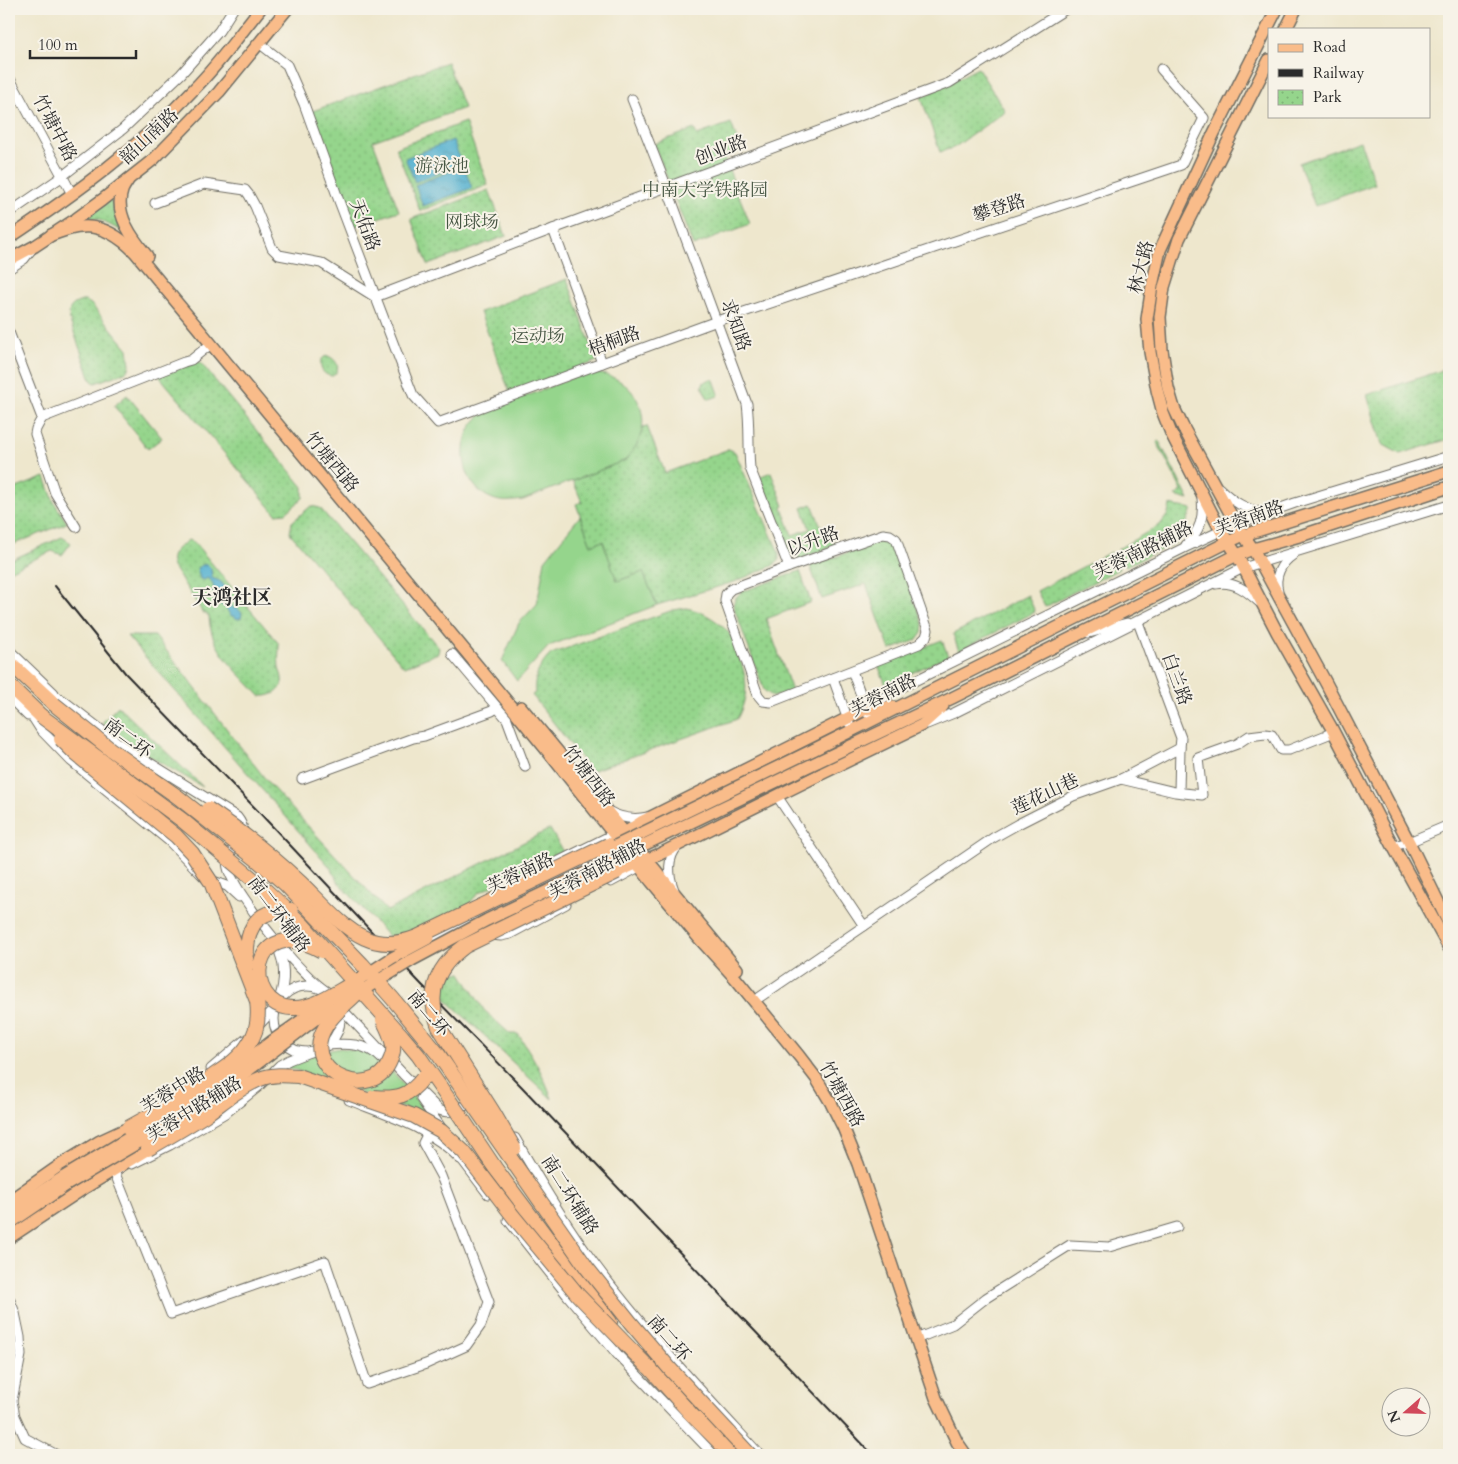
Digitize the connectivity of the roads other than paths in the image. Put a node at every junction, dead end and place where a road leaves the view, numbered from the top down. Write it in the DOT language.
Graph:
graph roads {
  1 [pos="233,9"];
  2 [pos="260,9"];
  3 [pos="286,9"];
  4 [pos="1066,9"];
  5 [pos="1277,9"];
  6 [pos="1296,9"];
  7 [pos="1286,28"];
  8 [pos="259,44"];
  9 [pos="1268,62"];
  10 [pos="1161,69"];
  11 [pos="9,77"];
  12 [pos="632,99"];
  13 [pos="62,176"];
  14 [pos="128,180"];
  15 [pos="667,188"];
  16 [pos="74,192"];
  17 [pos="155,204"];
  18 [pos="92,207"];
  19 [pos="9,213"];
  20 [pos="553,229"];
  21 [pos="51,235"];
  22 [pos="11,236"];
  23 [pos="34,246"];
  24 [pos="9,260"];
  25 [pos="9,269"];
  26 [pos="375,297"];
  27 [pos="717,321"];
  28 [pos="9,332"];
  29 [pos="211,344"];
  30 [pos="602,363"];
  31 [pos="42,418"];
  32 [pos="438,422"];
  33 [pos="1449,456"];
  34 [pos="1449,471"];
  35 [pos="1214,483"];
  36 [pos="1449,487"];
  37 [pos="1201,490"];
  38 [pos="1449,505"];
  39 [pos="1266,513"];
  40 [pos="1236,524"];
  41 [pos="76,527"];
  42 [pos="1221,531"];
  43 [pos="1244,535"];
  44 [pos="1228,542"];
  45 [pos="1183,548"];
  46 [pos="1252,549"];
  47 [pos="1300,551"];
  48 [pos="1237,555"];
  49 [pos="1260,563"];
  50 [pos="789,567"];
  51 [pos="1244,568"];
  52 [pos="1208,586"];
  53 [pos="1281,601"];
  54 [pos="1263,606"];
  55 [pos="1142,620"];
  56 [pos="1072,638"];
  57 [pos="9,650"];
  58 [pos="452,654"];
  59 [pos="9,662"];
  60 [pos="852,671"];
  61 [pos="832,678"];
  62 [pos="9,685"];
  63 [pos="14,696"];
  64 [pos="952,698"];
  65 [pos="59,702"];
  66 [pos="900,706"];
  67 [pos="498,708"];
  68 [pos="866,709"];
  69 [pos="848,719"];
  70 [pos="870,721"];
  71 [pos="41,723"];
  72 [pos="922,725"];
  73 [pos="852,730"];
  74 [pos="1334,732"];
  75 [pos="1180,748"];
  76 [pos="135,767"];
  77 [pos="525,767"];
  78 [pos="302,779"];
  79 [pos="1121,779"];
  80 [pos="1180,792"];
  81 [pos="777,796"];
  82 [pos="601,812"];
  83 [pos="656,814"];
  84 [pos="1449,825"];
  85 [pos="617,837"];
  86 [pos="1409,842"];
  87 [pos="679,844"];
  88 [pos="1393,846"];
  89 [pos="639,862"];
  90 [pos="617,872"];
  91 [pos="677,896"];
  92 [pos="464,923"];
  93 [pos="1449,924"];
  94 [pos="864,926"];
  95 [pos="327,927"];
  96 [pos="456,932"];
  97 [pos="1449,948"];
  98 [pos="335,960"];
  99 [pos="251,984"];
  100 [pos="349,992"];
  101 [pos="328,994"];
  102 [pos="760,997"];
  103 [pos="277,1003"];
  104 [pos="338,1007"];
  105 [pos="377,1008"];
  106 [pos="418,1030"];
  107 [pos="327,1045"];
  108 [pos="312,1051"];
  109 [pos="229,1055"];
  110 [pos="280,1065"];
  111 [pos="258,1087"];
  112 [pos="353,1095"];
  113 [pos="128,1128"];
  114 [pos="428,1133"];
  115 [pos="100,1141"];
  116 [pos="148,1149"];
  117 [pos="464,1164"];
  118 [pos="114,1171"];
  119 [pos="66,1181"];
  120 [pos="9,1201"];
  121 [pos="9,1212"];
  122 [pos="556,1223"];
  123 [pos="9,1224"];
  124 [pos="1177,1227"];
  125 [pos="9,1238"];
  126 [pos="9,1298"];
  127 [pos="919,1338"];
  128 [pos="647,1366"];
  129 [pos="58,1455"];
  130 [pos="714,1455"];
  131 [pos="732,1455"];
  132 [pos="750,1455"];
  133 [pos="760,1455"];
  134 [pos="966,1455"];
  135 [pos="973,1455"];
  1 -- 13 [label="street"];
  2 -- 16 [label="main road, 韶山南路"];
  3 -- 8 [label="main road, 韶山南路"];
  4 -- 15 [label="street, 创业路"];
  5 -- 37 [label="main road, 林大路"];
  6 -- 7 [label="main road"];
  8 -- 14 [label="main road, 韶山南路"];
  8 -- 26 [label="street, 天佑路"];
  9 -- 35 [label="main road"];
  10 -- 27 [label="street, 攀登路"];
  11 -- 13 [label="street, 竹塘中路"];
  12 -- 15 [label="street, 求知路"];
  13 -- 16 [label="street, 竹塘中路"];
  13 -- 19 [label="street"];
  14 -- 18 [label="main road, 韶山南路"];
  14 -- 82 [label="main road, 竹塘西路"];
  15 -- 20 [label="street, 创业路"];
  15 -- 27 [label="street, 求知路"];
  16 -- 18 [label="main road"];
  16 -- 22 [label="main road, 韶山南路"];
  17 -- 26 [label="street"];
  18 -- 21 [label="main road, 韶山南路"];
  20 -- 26 [label="street, 创业路"];
  20 -- 30 [label="street"];
  21 -- 23 [label="main road, 韶山南路"];
  21 -- 29 [label="main road, 竹塘西路"];
  23 -- 24 [label="main road, 韶山南路"];
  23 -- 25 [label="street"];
  26 -- 32 [label="street, 天佑路"];
  27 -- 30 [label="street, 梧桐路"];
  27 -- 50 [label="street, 求知路"];
  28 -- 31 [label="street"];
  29 -- 31 [label="street"];
  29 -- 82 [label="main road, 竹塘西路"];
  30 -- 32 [label="street, 梧桐路"];
  31 -- 41 [label="street"];
  33 -- 39 [label="street, 芙蓉南路辅路"];
  34 -- 43 [label="main road, 芙蓉南路"];
  35 -- 39 [label="street"];
  35 -- 40 [label="main road"];
  36 -- 46 [label="main road, 芙蓉南路"];
  37 -- 42 [label="main road, 林大路"];
  37 -- 45 [label="street"];
  38 -- 47 [label="street"];
  39 -- 40 [label="street, 芙蓉南路辅路"];
  40 -- 42 [label="street, 芙蓉南路辅路"];
  40 -- 43 [label="main road"];
  42 -- 44 [label="main road, 林大路"];
  42 -- 45 [label="street, 芙蓉南路辅路"];
  43 -- 44 [label="main road, 芙蓉南路"];
  43 -- 46 [label="main road"];
  44 -- 48 [label="main road, 林大路"];
  44 -- 66 [label="main road, 芙蓉南路"];
  45 -- 68 [label="street, 芙蓉南路辅路"];
  46 -- 48 [label="main road, 芙蓉南路"];
  46 -- 49 [label="main road"];
  47 -- 49 [label="street"];
  47 -- 53 [label="street"];
  48 -- 51 [label="main road, 林大路"];
  48 -- 56 [label="main road, 芙蓉南路"];
  49 -- 51 [label="street"];
  49 -- 53 [label="main road"];
  50 -- 60 [label="street, 以升路"];
  50 -- 61 [label="street, 以升路"];
  51 -- 52 [label="street"];
  51 -- 54 [label="main road, 林大路"];
  52 -- 54 [label="street"];
  52 -- 55 [label="street"];
  53 -- 86 [label="main road"];
  54 -- 74 [label="main road, 林大路"];
  55 -- 56 [label="street"];
  55 -- 72 [label="street"];
  55 -- 75 [label="street, 白兰路"];
  56 -- 64 [label="main road, 芙蓉南路"];
  57 -- 65 [label="street, 南二环辅路"];
  58 -- 67 [label="street"];
  59 -- 65 [label="highway, 南二环"];
  60 -- 61 [label="street, 以升路"];
  60 -- 68 [label="street"];
  61 -- 69 [label="street"];
  62 -- 63 [label="highway, 南二环"];
  63 -- 71 [label="highway, 南二环"];
  64 -- 72 [label="main road"];
  64 -- 100 [label="main road, 芙蓉南路, bridge"];
  65 -- 76 [label="highway, 南二环, bridge"];
  65 -- 101 [label="street, 南二环辅路"];
  66 -- 68 [label="main road"];
  66 -- 70 [label="main road, 芙蓉南路"];
  67 -- 77 [label="street"];
  67 -- 78 [label="street"];
  68 -- 69 [label="main road"];
  68 -- 70 [label="street"];
  69 -- 73 [label="street"];
  69 -- 83 [label="main road"];
  70 -- 73 [label="main road, 芙蓉南路"];
  71 -- 98 [label="highway, 南二环, bridge"];
  71 -- 99 [label="highway, bridge"];
  71 -- 103 [label="street, 南二环辅路"];
  72 -- 81 [label="main road"];
  73 -- 100 [label="main road, 芙蓉南路, bridge"];
  74 -- 80 [label="street"];
  74 -- 88 [label="main road, 林大路"];
  75 -- 79 [label="street, 莲花山巷"];
  75 -- 80 [label="street, 白兰路"];
  76 -- 85 [label="highway, bridge"];
  76 -- 95 [label="highway, 南二环, bridge"];
  79 -- 80 [label="street"];
  79 -- 94 [label="street, 莲花山巷"];
  81 -- 87 [label="main road"];
  81 -- 94 [label="street"];
  82 -- 83 [label="street"];
  82 -- 85 [label="main road, 竹塘西路"];
  83 -- 85 [label="main road"];
  84 -- 86 [label="street"];
  85 -- 89 [label="main road, 竹塘西路"];
  85 -- 92 [label="street, 芙蓉南路辅路"];
  85 -- 92 [label="street, 芙蓉南路辅路"];
  86 -- 88 [label="street"];
  86 -- 93 [label="main road"];
  87 -- 89 [label="main road"];
  87 -- 91 [label="street"];
  88 -- 97 [label="main road, 林大路"];
  89 -- 90 [label="main road"];
  89 -- 91 [label="main road, 竹塘西路"];
  89 -- 96 [label="street, 芙蓉南路辅路"];
  89 -- 96 [label="street, 芙蓉南路辅路"];
  89 -- 127 [label="main road, 竹塘西路"];
  90 -- 122 [label="highway, bridge"];
  91 -- 102 [label="main road, 竹塘西路"];
  92 -- 96 [label="street, 芙蓉南路辅路"];
  94 -- 102 [label="street, 莲花山巷"];
  95 -- 99 [label="highway, bridge"];
  95 -- 106 [label="highway, 南二环, bridge"];
  98 -- 100 [label="highway, bridge"];
  98 -- 105 [label="highway, 南二环, bridge"];
  99 -- 113 [label="highway, bridge"];
  100 -- 101 [label="street"];
  100 -- 104 [label="street"];
  100 -- 105 [label="highway, bridge"];
  100 -- 119 [label="main road, 芙蓉中路, bridge"];
  101 -- 103 [label="street"];
  101 -- 104 [label="street"];
  102 -- 127 [label="main road, 竹塘西路"];
  103 -- 108 [label="street"];
  103 -- 109 [label="street, 芙蓉中路辅路"];
  104 -- 107 [label="street"];
  104 -- 133 [label="street, 南二环辅路"];
  105 -- 128 [label="highway, 南二环, bridge"];
  106 -- 112 [label="highway, bridge"];
  106 -- 122 [label="highway, 南二环, bridge"];
  107 -- 108 [label="street"];
  107 -- 117 [label="street"];
  108 -- 110 [label="street, 芙蓉中路辅路"];
  109 -- 111 [label="street"];
  109 -- 115 [label="street, 芙蓉中路辅路"];
  110 -- 111 [label="street, 芙蓉中路辅路"];
  110 -- 114 [label="street"];
  111 -- 118 [label="street, 芙蓉中路辅路"];
  112 -- 116 [label="highway, bridge"];
  112 -- 128 [label="highway, bridge"];
  113 -- 115 [label="main road"];
  114 -- 117 [label="street"];
  114 -- 118 [label="street"];
  115 -- 120 [label="main road"];
  116 -- 118 [label="main road"];
  117 -- 130 [label="street"];
  118 -- 125 [label="main road"];
  119 -- 121 [label="main road, 芙蓉中路"];
  119 -- 123 [label="main road"];
  122 -- 132 [label="highway, 南二环, bridge"];
  124 -- 127 [label="street"];
  126 -- 129 [label="street"];
  127 -- 134 [label="main road, 竹塘西路"];
  127 -- 135 [label="main road, 竹塘西路"];
  128 -- 131 [label="highway, 南二环"];
}
